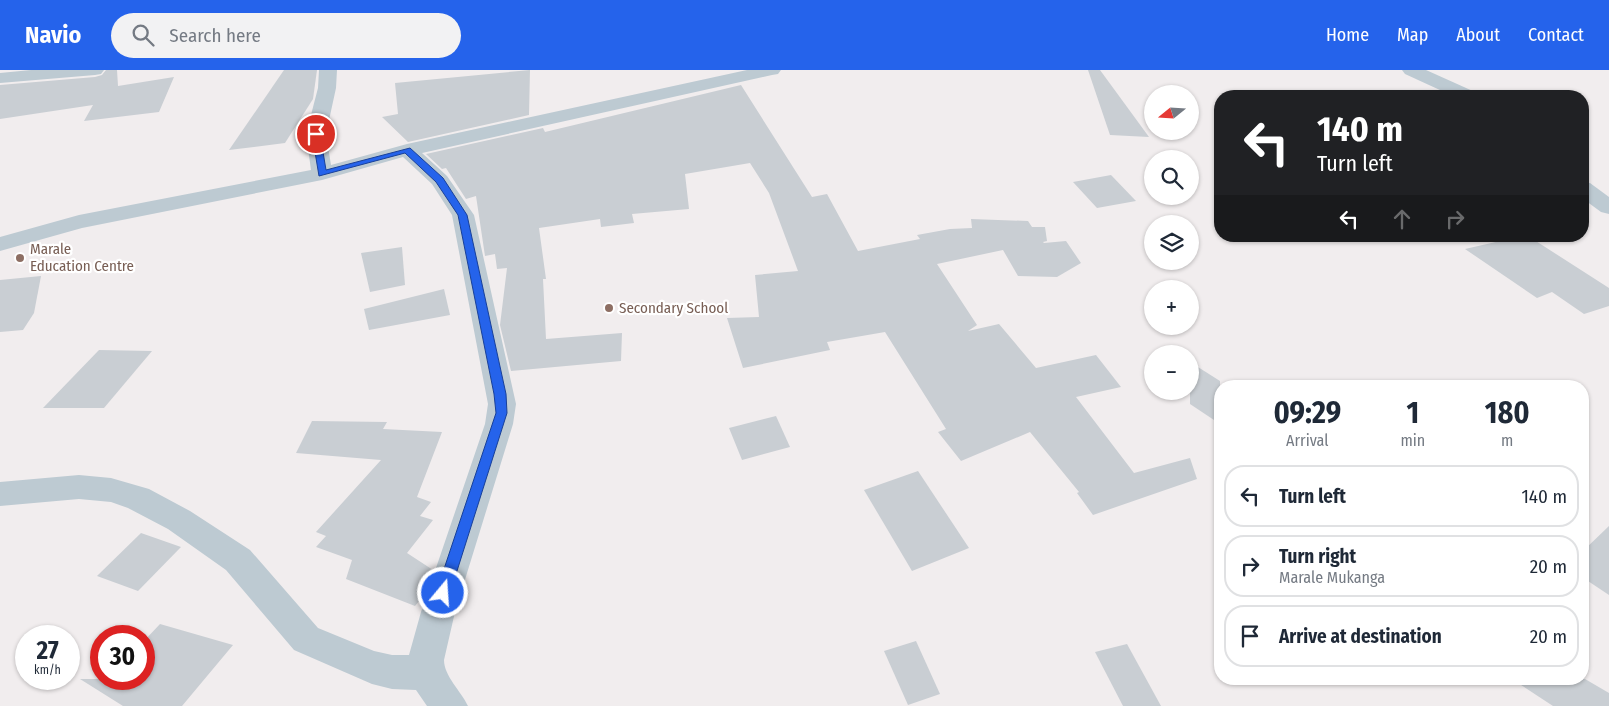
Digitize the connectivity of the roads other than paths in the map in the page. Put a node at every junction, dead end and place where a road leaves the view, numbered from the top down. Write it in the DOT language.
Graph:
graph roads {
  1 [pos="96,70"];
  2 [pos="328,70"];
  3 [pos="772,70"];
  4 [pos="1411,70"];
  5 [pos="0,78"];
  6 [pos="1455,90"];
  7 [pos="407,150"];
  8 [pos="322,174"];
  9 [pos="1589,193"];
  10 [pos="1609,207"];
  11 [pos="0,244"];
  12 [pos="0,494"];
  13 [pos="426,673"];
  14 [pos="449,706"];
  1 -- 5 [label="street"];
  2 -- 8 [label="street"];
  3 -- 7 [label="street"];
  4 -- 6 [label="street"];
  7 -- 8 [label="street"];
  7 -- 13 [label="street"];
  8 -- 11 [label="street"];
  9 -- 10 [label="street"];
  12 -- 13 [label="street"];
  13 -- 14 [label="street"];
}
